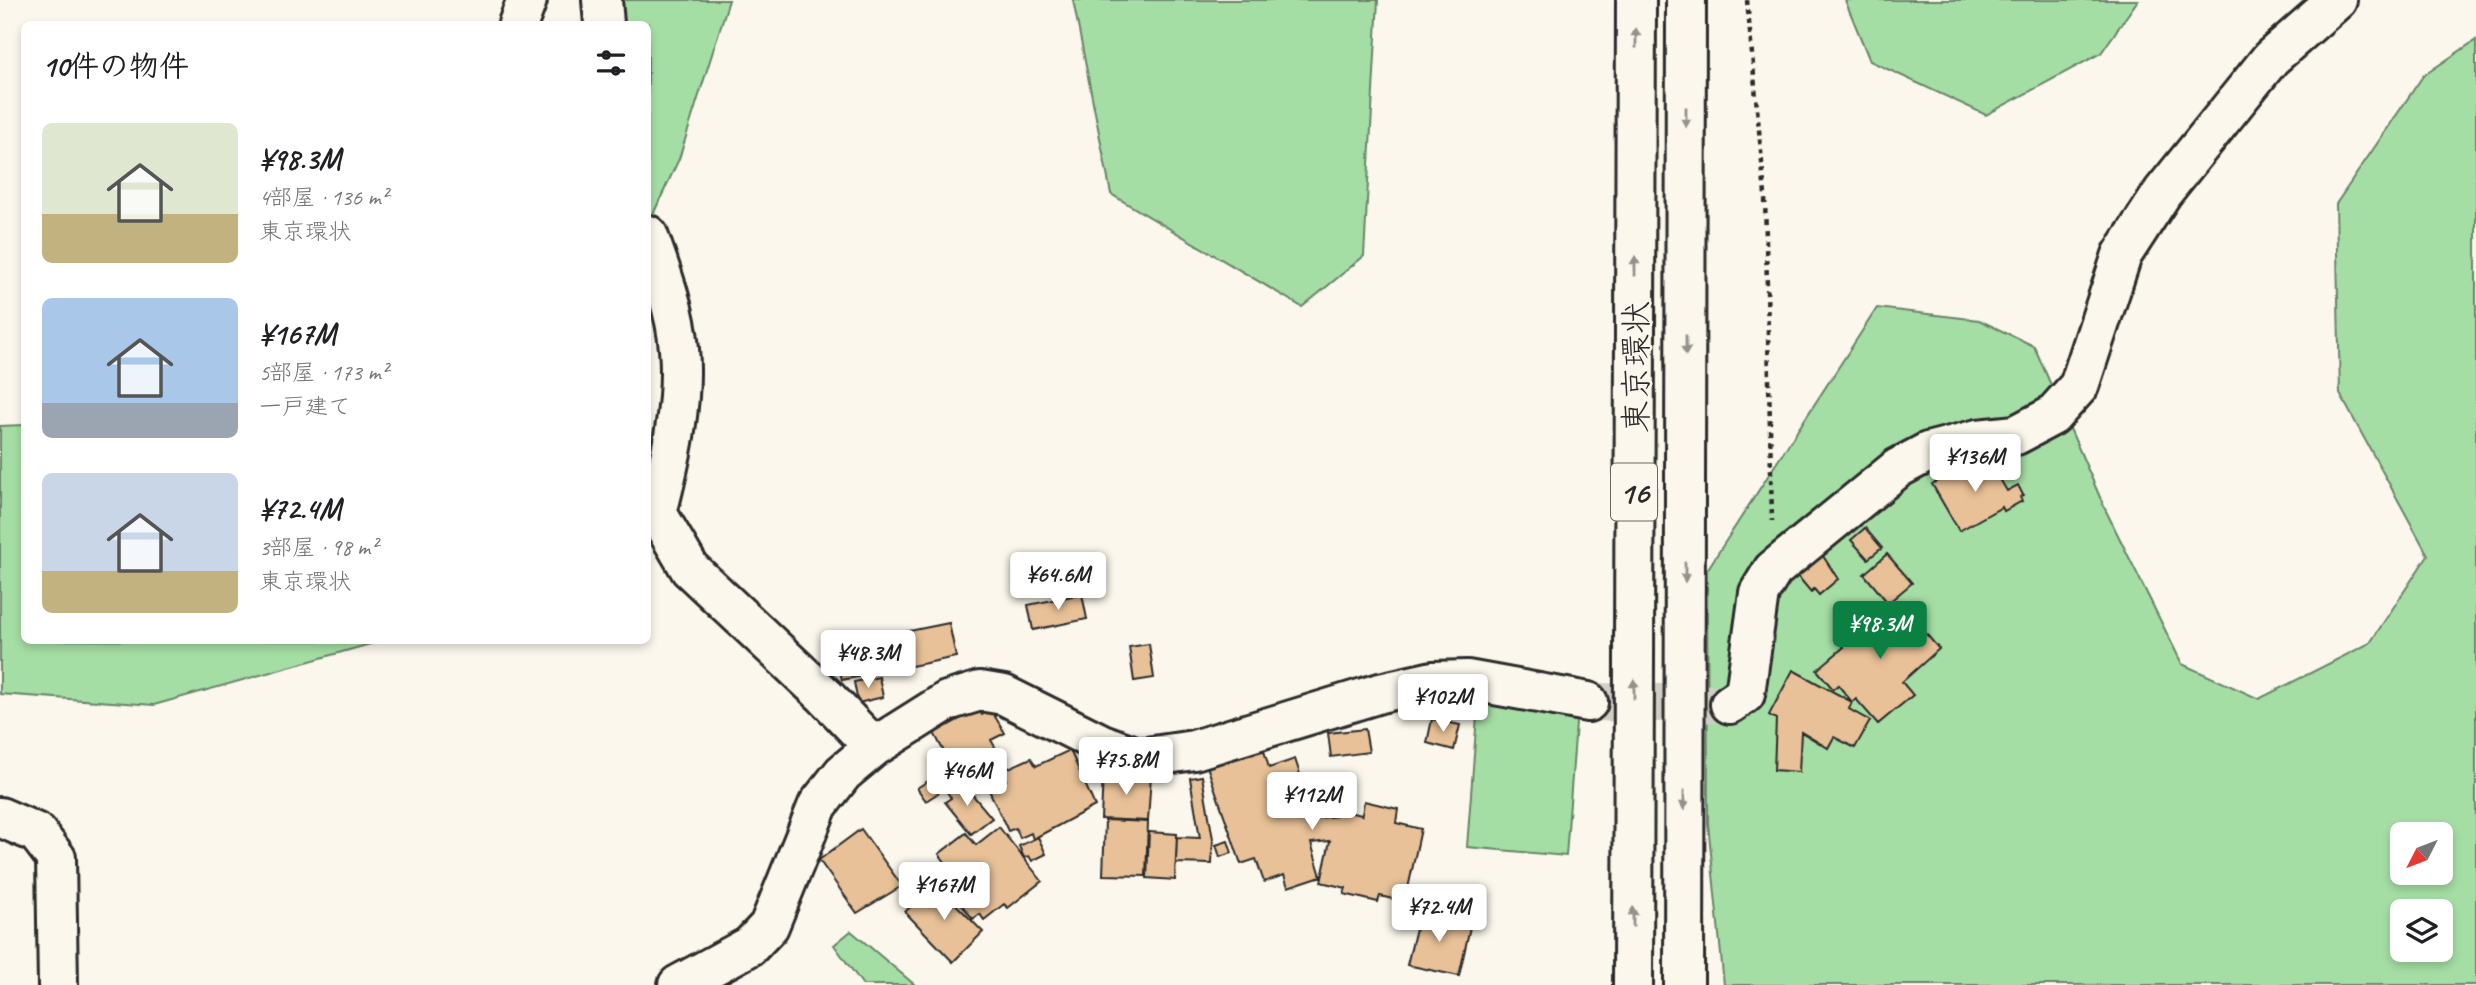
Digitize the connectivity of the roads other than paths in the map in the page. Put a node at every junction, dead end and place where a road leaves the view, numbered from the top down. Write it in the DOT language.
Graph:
graph roads {
  1 [pos="527,0"];
  2 [pos="602,0"];
  3 [pos="1636,0"];
  4 [pos="1686,0"];
  5 [pos="2337,0"];
  6 [pos="519,21"];
  7 [pos="604,21"];
  8 [pos="651,244"];
  9 [pos="1588,702"];
  10 [pos="1730,704"];
  11 [pos="874,747"];
  12 [pos="0,817"];
  13 [pos="58,985"];
  14 [pos="678,985"];
  15 [pos="1633,985"];
  16 [pos="1684,985"];
  1 -- 6 [label="main road"];
  2 -- 7 [label="main road"];
  15 -- 3 [label="main road, 東京環状 / 16, one-way"];
  4 -- 16 [label="main road, 東京環状 / 16, one-way"];
  5 -- 10 [label="main road"];
  8 -- 11 [label="main road"];
  9 -- 11 [label="main road"];
  11 -- 14 [label="main road"];
  12 -- 13 [label="main road"];
}
